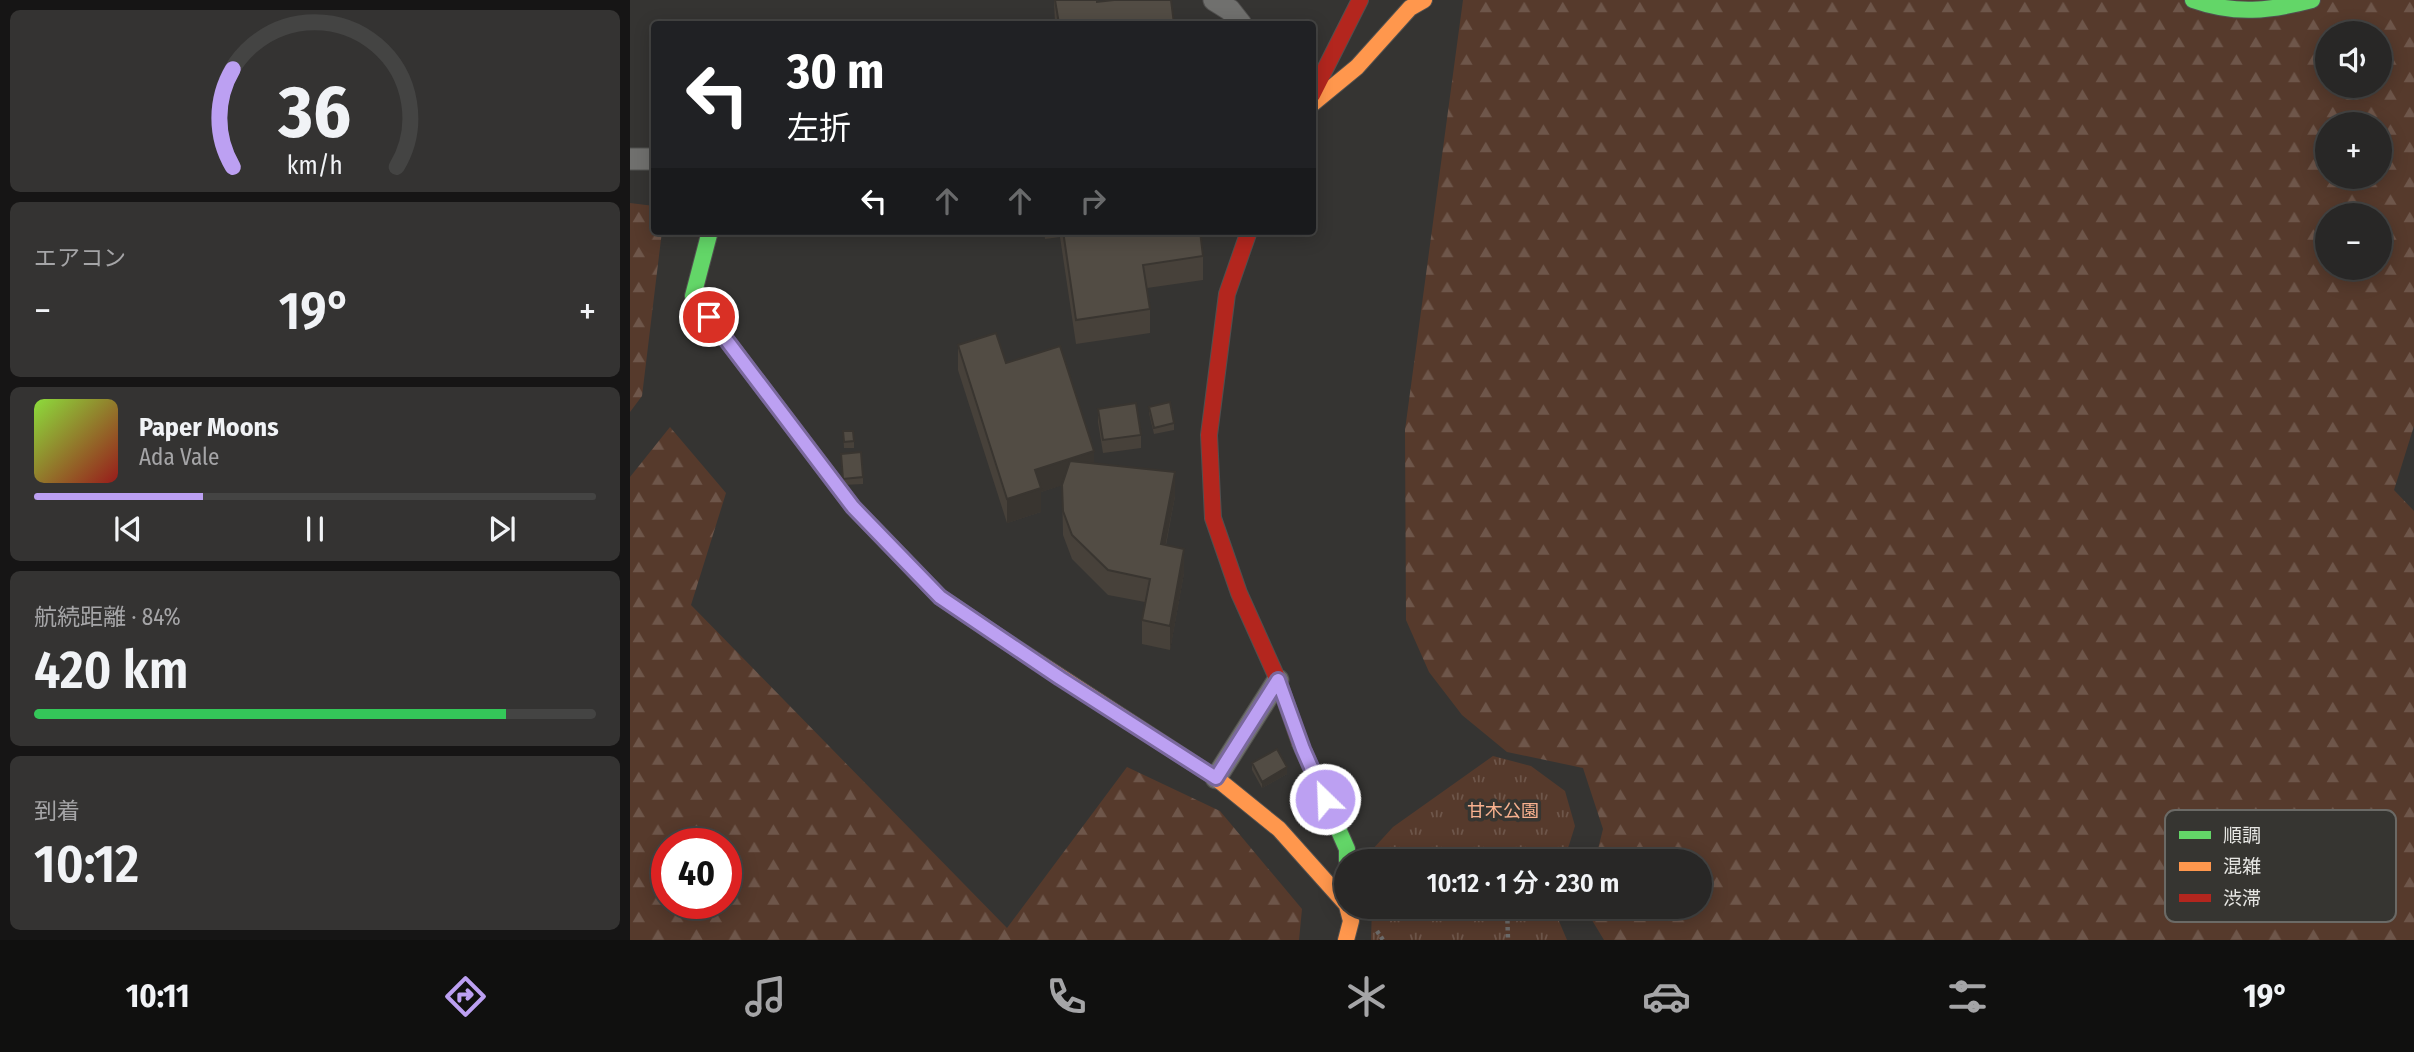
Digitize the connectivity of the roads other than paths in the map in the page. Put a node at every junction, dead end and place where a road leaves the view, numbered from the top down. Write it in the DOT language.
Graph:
graph roads {
  1 [pos="1214,0"];
  2 [pos="1360,0"];
  3 [pos="1424,0"];
  4 [pos="2193,0"];
  5 [pos="2312,0"];
  6 [pos="1239,21"];
  7 [pos="1316,87"];
  8 [pos="1316,101"];
  9 [pos="630,159"];
  10 [pos="651,159"];
  11 [pos="709,235"];
  12 [pos="1248,235"];
  13 [pos="1278,680"];
  14 [pos="1216,778"];
  15 [pos="1347,849"];
  16 [pos="1334,890"];
  17 [pos="1350,919"];
  18 [pos="1346,940"];
  1 -- 6 [label="street"];
  2 -- 7 [label="street"];
  3 -- 8 [label="street"];
  4 -- 5 [label="street"];
  9 -- 10 [label="street"];
  11 -- 14 [label="street"];
  12 -- 13 [label="street"];
  13 -- 14 [label="street"];
  13 -- 15 [label="street"];
  14 -- 16 [label="street"];
  17 -- 18 [label="street"];
}
